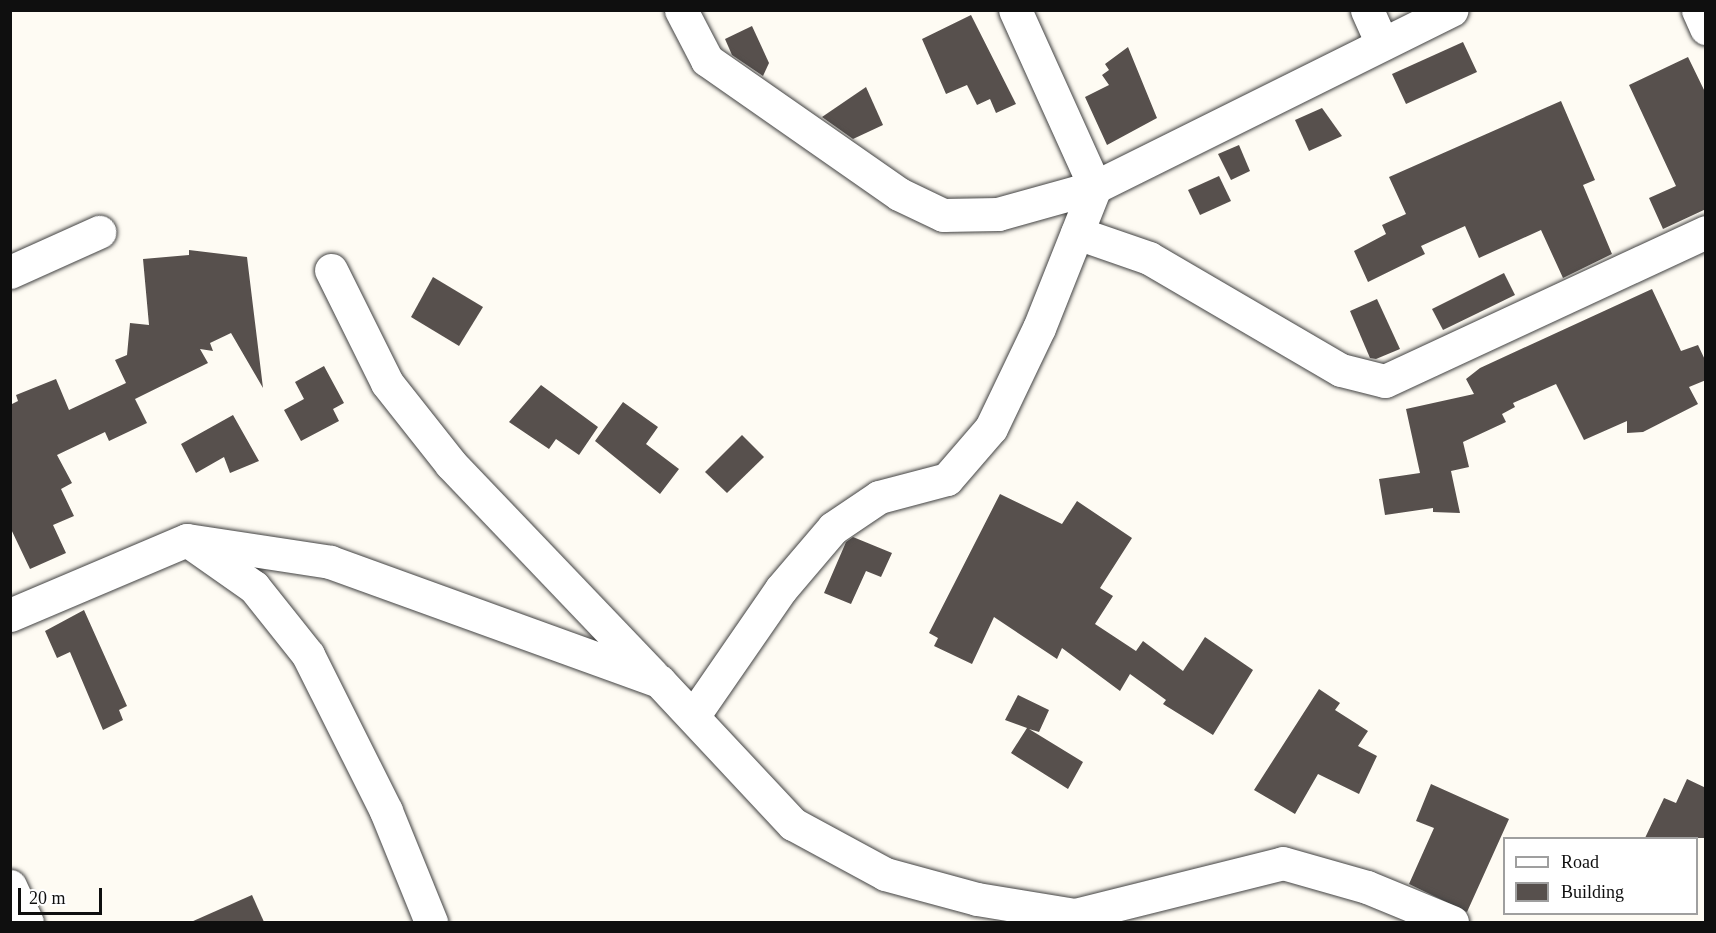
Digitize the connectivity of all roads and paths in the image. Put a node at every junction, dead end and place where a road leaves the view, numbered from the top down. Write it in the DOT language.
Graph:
graph roads {
  1 [pos="681,10"];
  2 [pos="1015,10"];
  3 [pos="1367,10"];
  4 [pos="1452,10"];
  5 [pos="1698,10"];
  6 [pos="1706,28"];
  7 [pos="1382,44"];
  8 [pos="1095,187"];
  9 [pos="99,232"];
  10 [pos="1077,232"];
  11 [pos="1706,232"];
  12 [pos="331,270"];
  13 [pos="10,272"];
  14 [pos="187,540"];
  15 [pos="10,615"];
  16 [pos="659,681"];
  17 [pos="694,715"];
  18 [pos="1194,882"];
  19 [pos="10,886"];
  20 [pos="27,922"];
  21 [pos="430,922"];
  22 [pos="1118,922"];
  23 [pos="1452,922"];
  1 -- 8 [label="street"];
  2 -- 8 [label="street"];
  3 -- 7 [label="street"];
  4 -- 7 [label="street"];
  5 -- 6 [label="street"];
  7 -- 8 [label="street"];
  8 -- 10 [label="street"];
  9 -- 13 [label="street"];
  10 -- 11 [label="street"];
  10 -- 17 [label="street"];
  12 -- 16 [label="street"];
  14 -- 15 [label="street"];
  14 -- 16 [label="street"];
  14 -- 21 [label="street"];
  16 -- 17 [label="street"];
  17 -- 18 [label="street"];
  18 -- 22 [label="street"];
  18 -- 23 [label="street"];
  19 -- 20 [label="street"];
}
